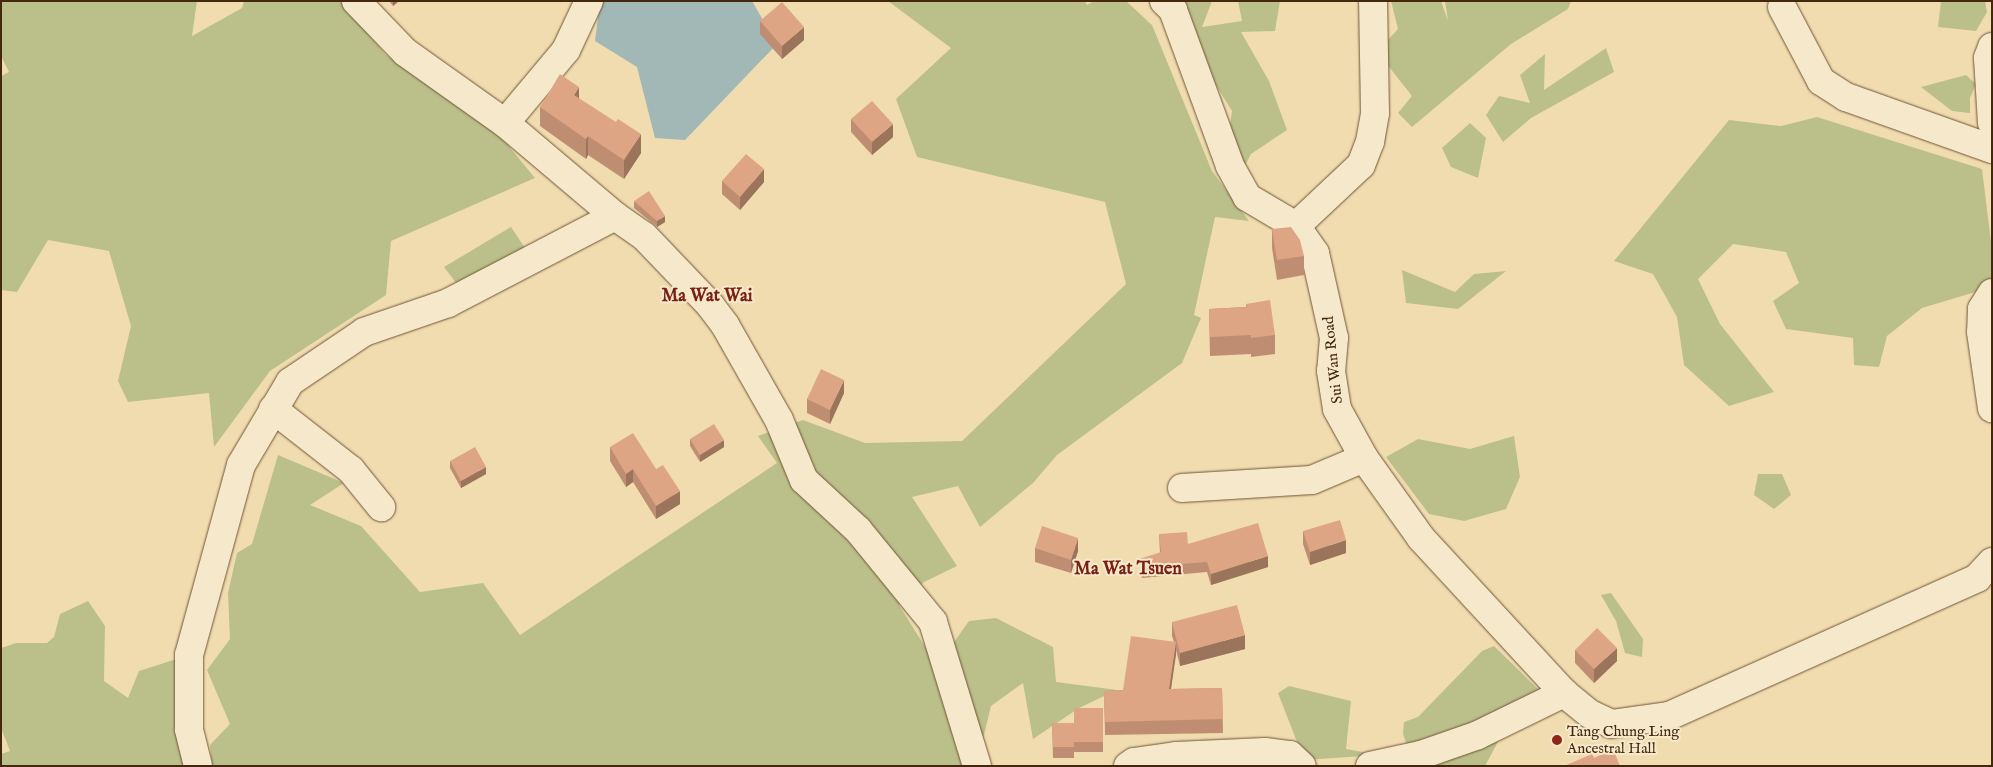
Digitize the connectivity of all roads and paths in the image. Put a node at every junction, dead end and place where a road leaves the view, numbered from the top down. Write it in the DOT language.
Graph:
graph roads {
  1 [pos="356,1"];
  2 [pos="589,1"];
  3 [pos="1164,1"];
  4 [pos="1373,1"];
  5 [pos="1782,7"];
  6 [pos="1992,47"];
  7 [pos="505,123"];
  8 [pos="1992,123"];
  9 [pos="1992,149"];
  10 [pos="615,216"];
  11 [pos="1296,226"];
  12 [pos="1992,293"];
  13 [pos="1992,408"];
  14 [pos="273,409"];
  15 [pos="1364,458"];
  16 [pos="1182,488"];
  17 [pos="381,507"];
  18 [pos="1992,562"];
  19 [pos="1564,693"];
  20 [pos="198,766"];
  21 [pos="977,766"];
  22 [pos="1128,766"];
  23 [pos="1302,766"];
  24 [pos="1370,766"];
  1 -- 7 [label="street"];
  2 -- 7 [label="street"];
  3 -- 11 [label="street, Sui Wan Road"];
  4 -- 11 [label="street"];
  5 -- 9 [label="street"];
  6 -- 8 [label="street"];
  7 -- 10 [label="street"];
  10 -- 14 [label="street"];
  10 -- 21 [label="street"];
  11 -- 15 [label="street, Sui Wan Road"];
  12 -- 13 [label="street"];
  14 -- 17 [label="street"];
  14 -- 20 [label="street"];
  15 -- 16 [label="street"];
  15 -- 19 [label="street, Sui Wan Road"];
  18 -- 19 [label="street, Sui Wan Road"];
  19 -- 24 [label="street"];
  22 -- 23 [label="street"];
}
